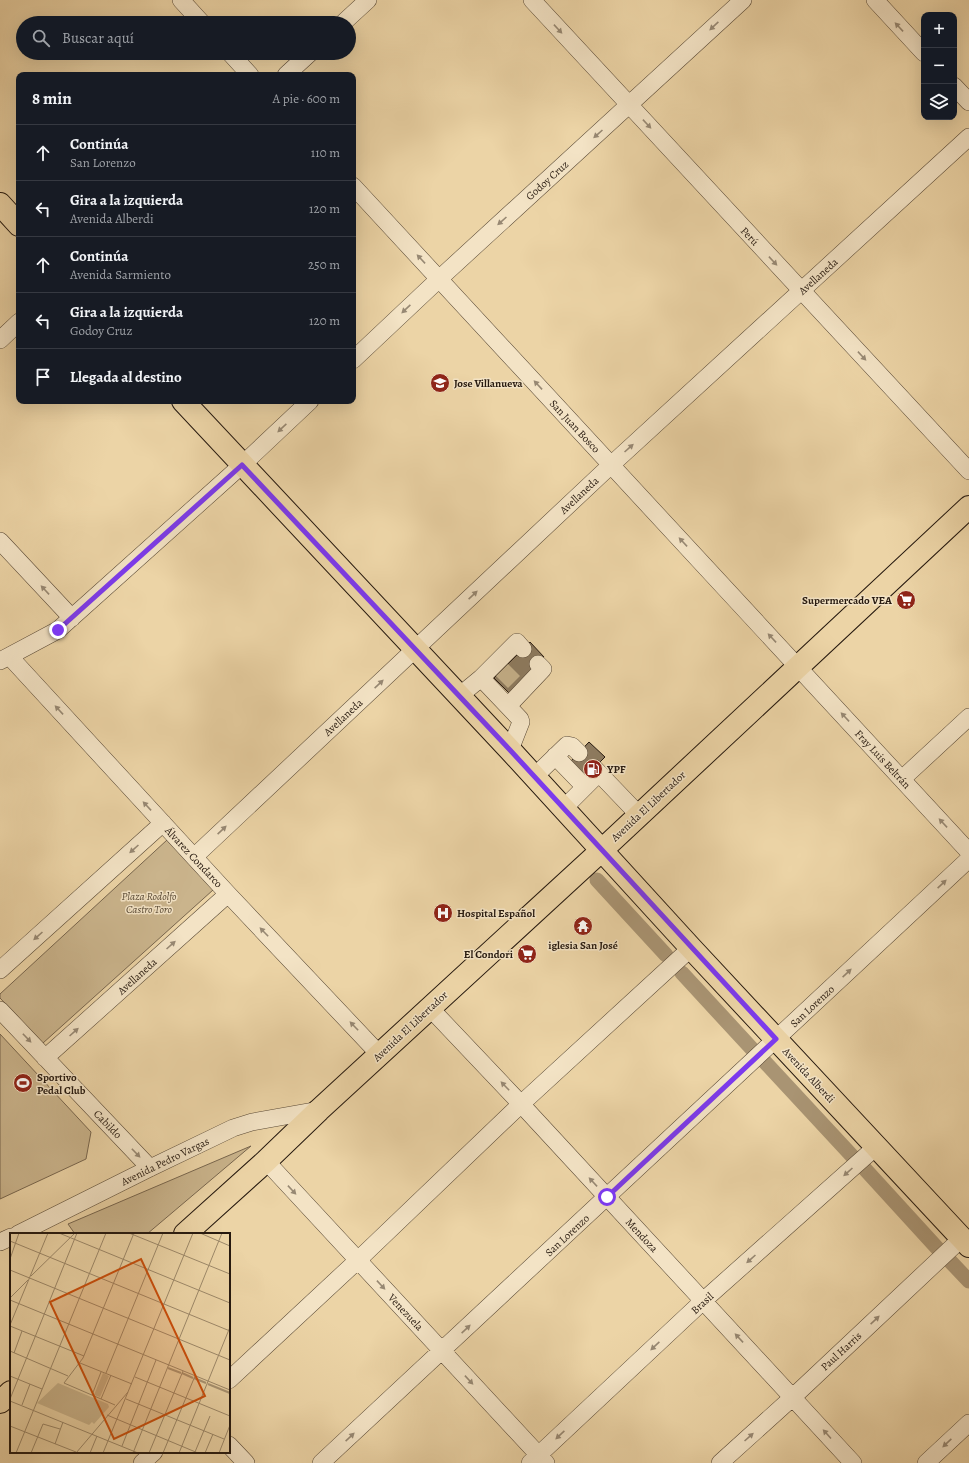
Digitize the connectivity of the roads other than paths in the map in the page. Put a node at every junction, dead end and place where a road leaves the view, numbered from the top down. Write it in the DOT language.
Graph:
graph roads {
  1 [pos="181,0"];
  2 [pos="368,0"];
  3 [pos="532,0"];
  4 [pos="743,0"];
  5 [pos="875,0"];
  6 [pos="196,16"];
  7 [pos="351,16"];
  8 [pos="921,50"];
  9 [pos="236,60"];
  10 [pos="302,60"];
  11 [pos="247,72"];
  12 [pos="289,72"];
  13 [pos="957,89"];
  14 [pos="969,102"];
  15 [pos="629,105"];
  16 [pos="969,137"];
  17 [pos="356,189"];
  18 [pos="0,204"];
  19 [pos="16,222"];
  20 [pos="439,279"];
  21 [pos="801,291"];
  22 [pos="16,325"];
  23 [pos="0,340"];
  24 [pos="356,357"];
  25 [pos="186,404"];
  26 [pos="307,404"];
  27 [pos="242,465"];
  28 [pos="611,465"];
  29 [pos="969,471"];
  30 [pos="969,507"];
  31 [pos="0,541"];
  32 [pos="72,618"];
  33 [pos="523,649"];
  34 [pos="415,650"];
  35 [pos="5,659"];
  36 [pos="538,664"];
  37 [pos="798,666"];
  38 [pos="481,678"];
  39 [pos="458,697"];
  40 [pos="508,706"];
  41 [pos="969,717"];
  42 [pos="510,750"];
  43 [pos="579,753"];
  44 [pos="555,756"];
  45 [pos="534,777"];
  46 [pos="902,779"];
  47 [pos="585,787"];
  48 [pos="563,809"];
  49 [pos="639,816"];
  50 [pos="163,823"];
  51 [pos="602,850"];
  52 [pos="969,852"];
  53 [pos="194,857"];
  54 [pos="969,859"];
  55 [pos="228,894"];
  56 [pos="691,948"];
  57 [pos="0,970"];
  58 [pos="430,1008"];
  59 [pos="0,1010"];
  60 [pos="776,1039"];
  61 [pos="380,1054"];
  62 [pos="45,1058"];
  63 [pos="521,1104"];
  64 [pos="319,1110"];
  65 [pos="877,1146"];
  66 [pos="266,1161"];
  67 [pos="150,1168"];
  68 [pos="607,1197"];
  69 [pos="29,1232"];
  70 [pos="186,1233"];
  71 [pos="10,1237"];
  72 [pos="0,1242"];
  73 [pos="965,1242"];
  74 [pos="358,1260"];
  75 [pos="703,1301"];
  76 [pos="442,1351"];
  77 [pos="230,1379"];
  78 [pos="10,1393"];
  79 [pos="793,1397"];
  80 [pos="0,1402"];
  81 [pos="969,1423"];
  82 [pos="230,1446"];
  83 [pos="153,1453"];
  84 [pos="538,1461"];
  85 [pos="142,1463"];
  86 [pos="246,1463"];
  87 [pos="321,1463"];
  88 [pos="720,1463"];
  89 [pos="853,1463"];
  90 [pos="926,1463"];
  1 -- 6 [label="street"];
  2 -- 7 [label="street"];
  3 -- 15 [label="street, Perú, one-way"];
  4 -- 15 [label="street, Godoy Cruz, one-way"];
  8 -- 5 [label="street, one-way"];
  9 -- 11 [label="street"];
  10 -- 12 [label="street"];
  13 -- 14 [label="street"];
  15 -- 20 [label="street, Godoy Cruz, one-way"];
  15 -- 21 [label="street, Perú, one-way"];
  16 -- 21 [label="street, Avellaneda"];
  20 -- 17 [label="street, San Juan Bosco, one-way"];
  18 -- 19 [label="main road"];
  20 -- 24 [label="street, Godoy Cruz, one-way"];
  28 -- 20 [label="street, San Juan Bosco, one-way"];
  28 -- 21 [label="street, Avellaneda, one-way"];
  21 -- 29 [label="street, Perú, one-way"];
  22 -- 23 [label="street"];
  25 -- 27 [label="main road, Avenida Alberdi"];
  26 -- 27 [label="street, one-way"];
  27 -- 32 [label="street"];
  27 -- 34 [label="main road, Avenida Alberdi"];
  34 -- 28 [label="street, Avellaneda, one-way"];
  37 -- 28 [label="street, San Juan Bosco, one-way"];
  30 -- 37 [label="main road, Avenida El Libertador"];
  32 -- 31 [label="street, one-way"];
  32 -- 35 [label="street"];
  33 -- 38 [label="street"];
  34 -- 39 [label="main road, Avenida Alberdi"];
  53 -- 34 [label="street, Avellaneda, one-way"];
  50 -- 35 [label="street, Álvarez Condarco, one-way"];
  36 -- 40 [label="street"];
  46 -- 37 [label="street, Fray Luis Beltrán, one-way"];
  37 -- 49 [label="main road, Avenida El Libertador"];
  38 -- 39 [label="street"];
  38 -- 40 [label="street"];
  39 -- 42 [label="main road, Avenida Alberdi"];
  40 -- 42 [label="street"];
  41 -- 46 [label="street"];
  42 -- 45 [label="main road, Avenida Alberdi"];
  43 -- 44 [label="street"];
  44 -- 45 [label="street"];
  44 -- 47 [label="street"];
  45 -- 48 [label="main road, Avenida Alberdi"];
  52 -- 46 [label="street, Fray Luis Beltrán, one-way"];
  47 -- 48 [label="street"];
  47 -- 49 [label="street"];
  48 -- 51 [label="main road, Avenida Alberdi"];
  49 -- 51 [label="main road, Avenida El Libertador"];
  50 -- 53 [label="street, Álvarez Condarco"];
  50 -- 57 [label="street, one-way"];
  51 -- 56 [label="main road, Avenida Alberdi"];
  51 -- 58 [label="main road, Avenida El Libertador"];
  53 -- 55 [label="street, Álvarez Condarco"];
  60 -- 54 [label="street, San Lorenzo, one-way"];
  61 -- 55 [label="street, Álvarez Condarco, one-way"];
  62 -- 55 [label="street, Avellaneda, one-way"];
  56 -- 60 [label="main road, Avenida Alberdi"];
  56 -- 63 [label="street"];
  58 -- 61 [label="main road, Avenida El Libertador"];
  63 -- 58 [label="street, Mendoza, one-way"];
  59 -- 62 [label="street, Cabildo, one-way"];
  60 -- 65 [label="main road, Avenida Alberdi"];
  60 -- 68 [label="street, San Lorenzo"];
  61 -- 64 [label="main road, Avenida El Libertador"];
  62 -- 67 [label="street, Cabildo, one-way"];
  68 -- 63 [label="street, Mendoza, one-way"];
  63 -- 74 [label="street"];
  64 -- 66 [label="main road, Avenida El Libertador"];
  64 -- 67 [label="street, Avenida Pedro Vargas"];
  65 -- 73 [label="main road, Avenida Alberdi"];
  65 -- 75 [label="street, Brasil, one-way"];
  66 -- 70 [label="main road, Avenida El Libertador"];
  66 -- 74 [label="street, Venezuela, one-way"];
  67 -- 69 [label="street, Avenida Pedro Vargas"];
  68 -- 75 [label="street, Mendoza"];
  76 -- 68 [label="street, San Lorenzo, one-way"];
  71 -- 72 [label="street"];
  79 -- 73 [label="street, Paul Harris, one-way"];
  74 -- 76 [label="street, Venezuela, one-way"];
  74 -- 77 [label="street"];
  79 -- 75 [label="street, Mendoza, one-way"];
  75 -- 84 [label="street, Brasil, one-way"];
  76 -- 84 [label="street, Venezuela, one-way"];
  87 -- 76 [label="street, San Lorenzo, one-way"];
  78 -- 80 [label="main road"];
  88 -- 79 [label="street, Paul Harris, one-way"];
  89 -- 79 [label="street, Mendoza, one-way"];
  81 -- 90 [label="street, one-way"];
  82 -- 86 [label="street"];
  83 -- 85 [label="street"];
}
